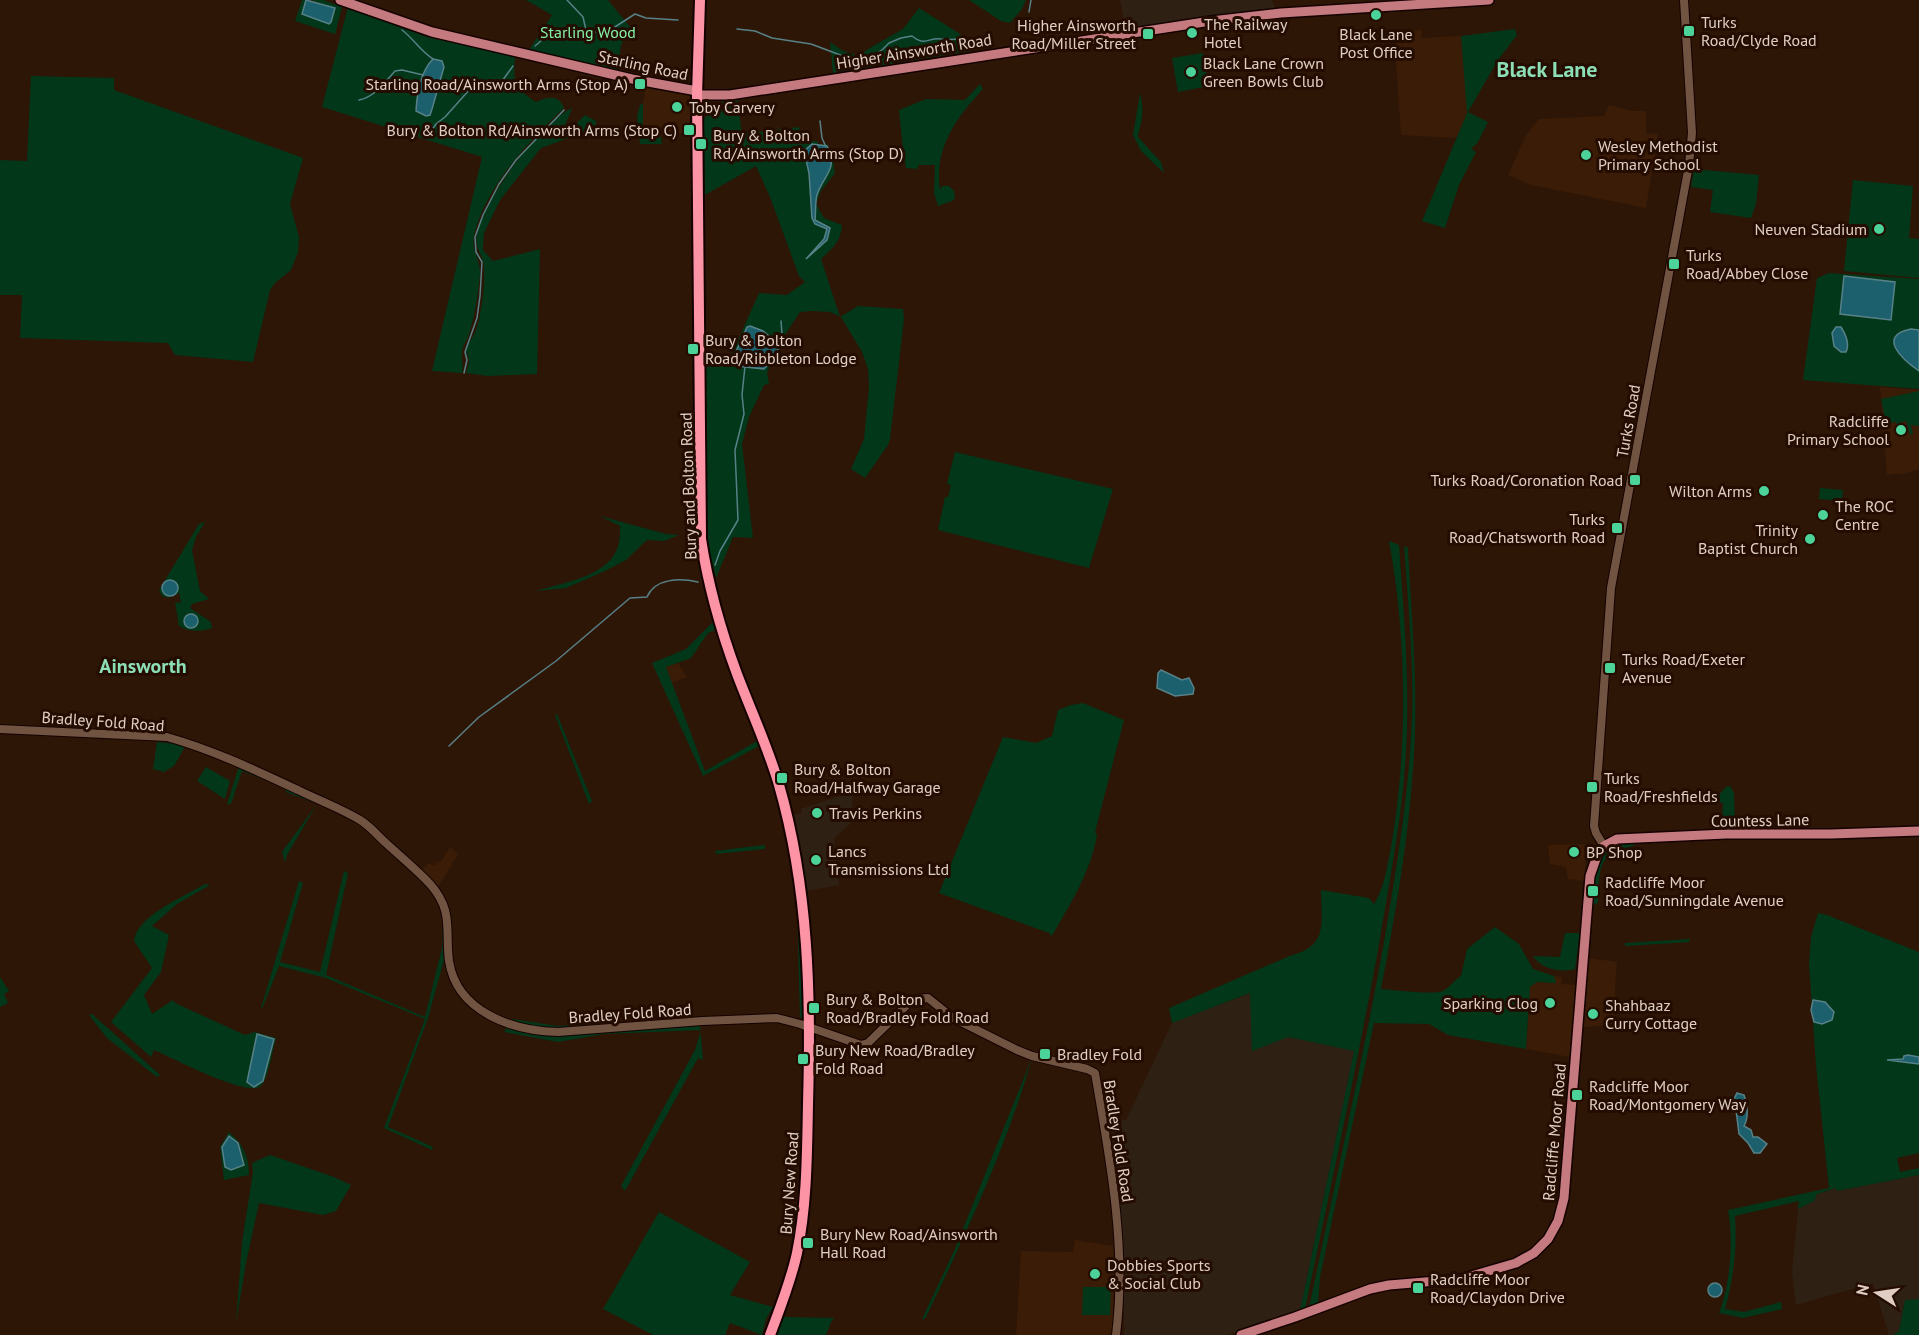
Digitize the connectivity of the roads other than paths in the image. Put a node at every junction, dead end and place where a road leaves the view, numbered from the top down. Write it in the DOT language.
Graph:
graph roads {
  1 [pos="339,0"];
  2 [pos="700,0"];
  3 [pos="1489,0"];
  4 [pos="1684,0"];
  5 [pos="697,93"];
  6 [pos="0,729"];
  7 [pos="1919,831"];
  8 [pos="1604,846"];
  9 [pos="810,1028"];
  10 [pos="770,1335"];
  11 [pos="1116,1335"];
  12 [pos="1241,1335"];
  1 -- 5 [label="main road, Starling Road"];
  2 -- 5 [label="highway, Bury and Bolton Road"];
  3 -- 5 [label="main road, Higher Ainsworth Road"];
  4 -- 8 [label="street, Turks Road"];
  5 -- 9 [label="highway, Bury and Bolton Road"];
  6 -- 9 [label="street, Bradley Fold Road"];
  7 -- 8 [label="main road, Countess Lane"];
  8 -- 12 [label="main road, Radcliffe Moor Road"];
  9 -- 10 [label="highway, Bury New Road"];
  9 -- 11 [label="street, Bradley Fold Road"];
}
